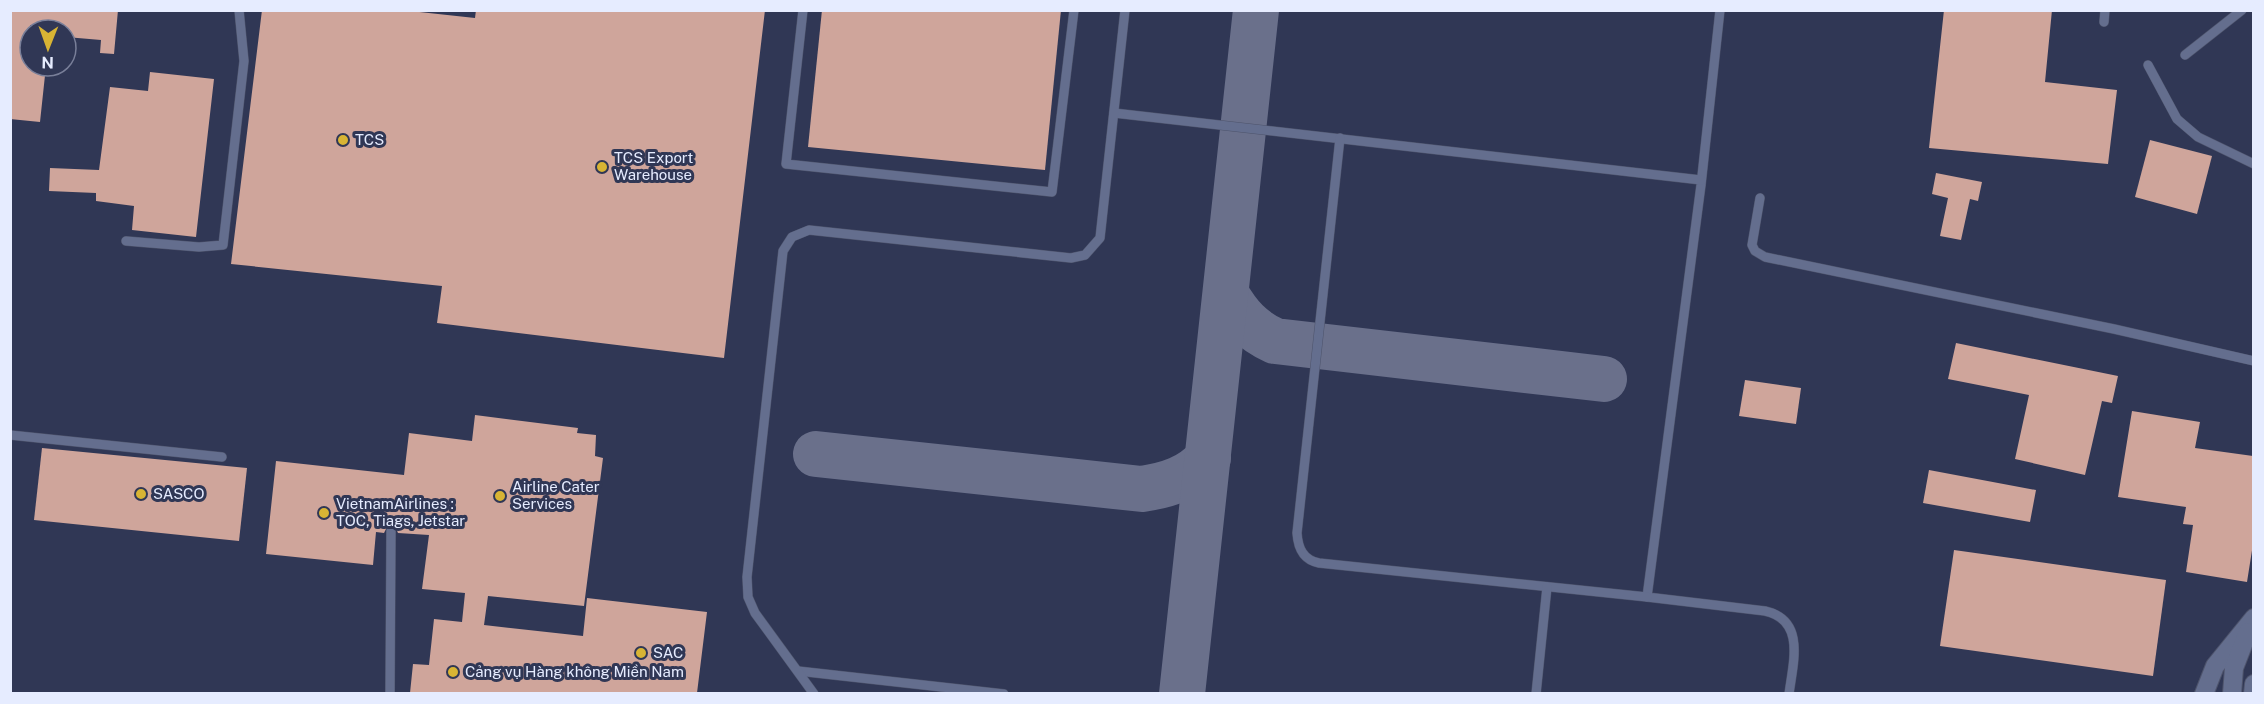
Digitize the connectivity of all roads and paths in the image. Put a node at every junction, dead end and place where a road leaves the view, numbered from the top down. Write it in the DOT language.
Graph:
graph roads {
  1 [pos="239,10"];
  2 [pos="803,10"];
  3 [pos="1074,10"];
  4 [pos="1125,10"];
  5 [pos="1720,10"];
  6 [pos="2105,10"];
  7 [pos="2242,10"];
  8 [pos="2104,22"];
  9 [pos="2185,55"];
  10 [pos="2148,65"];
  11 [pos="1114,113"];
  12 [pos="1340,138"];
  13 [pos="2253,164"];
  14 [pos="1701,180"];
  15 [pos="1760,198"];
  16 [pos="126,241"];
  17 [pos="2253,361"];
  18 [pos="10,435"];
  19 [pos="222,457"];
  20 [pos="391,531"];
  21 [pos="1547,587"];
  22 [pos="1647,597"];
  23 [pos="2253,618"];
  24 [pos="798,670"];
  25 [pos="2253,684"];
  26 [pos="390,693"];
  27 [pos="814,693"];
  28 [pos="1004,693"];
  29 [pos="1536,693"];
  30 [pos="1789,693"];
  31 [pos="2204,693"];
  32 [pos="2232,693"];
  33 [pos="2253,693"];
  1 -- 16 [label="lane"];
  2 -- 3 [label="lane"];
  4 -- 11 [label="lane"];
  5 -- 14 [label="lane"];
  6 -- 8 [label="lane"];
  7 -- 9 [label="lane"];
  10 -- 13 [label="lane"];
  11 -- 12 [label="lane"];
  11 -- 24 [label="lane"];
  12 -- 14 [label="lane"];
  12 -- 21 [label="lane"];
  14 -- 22 [label="lane"];
  15 -- 17 [label="lane"];
  18 -- 19 [label="lane"];
  20 -- 26 [label="lane"];
  21 -- 22 [label="lane"];
  21 -- 29 [label="lane"];
  22 -- 30 [label="lane"];
  23 -- 31 [label="street"];
  23 -- 32 [label="street"];
  24 -- 27 [label="lane"];
  24 -- 28 [label="lane"];
  25 -- 33 [label="street"];
}
